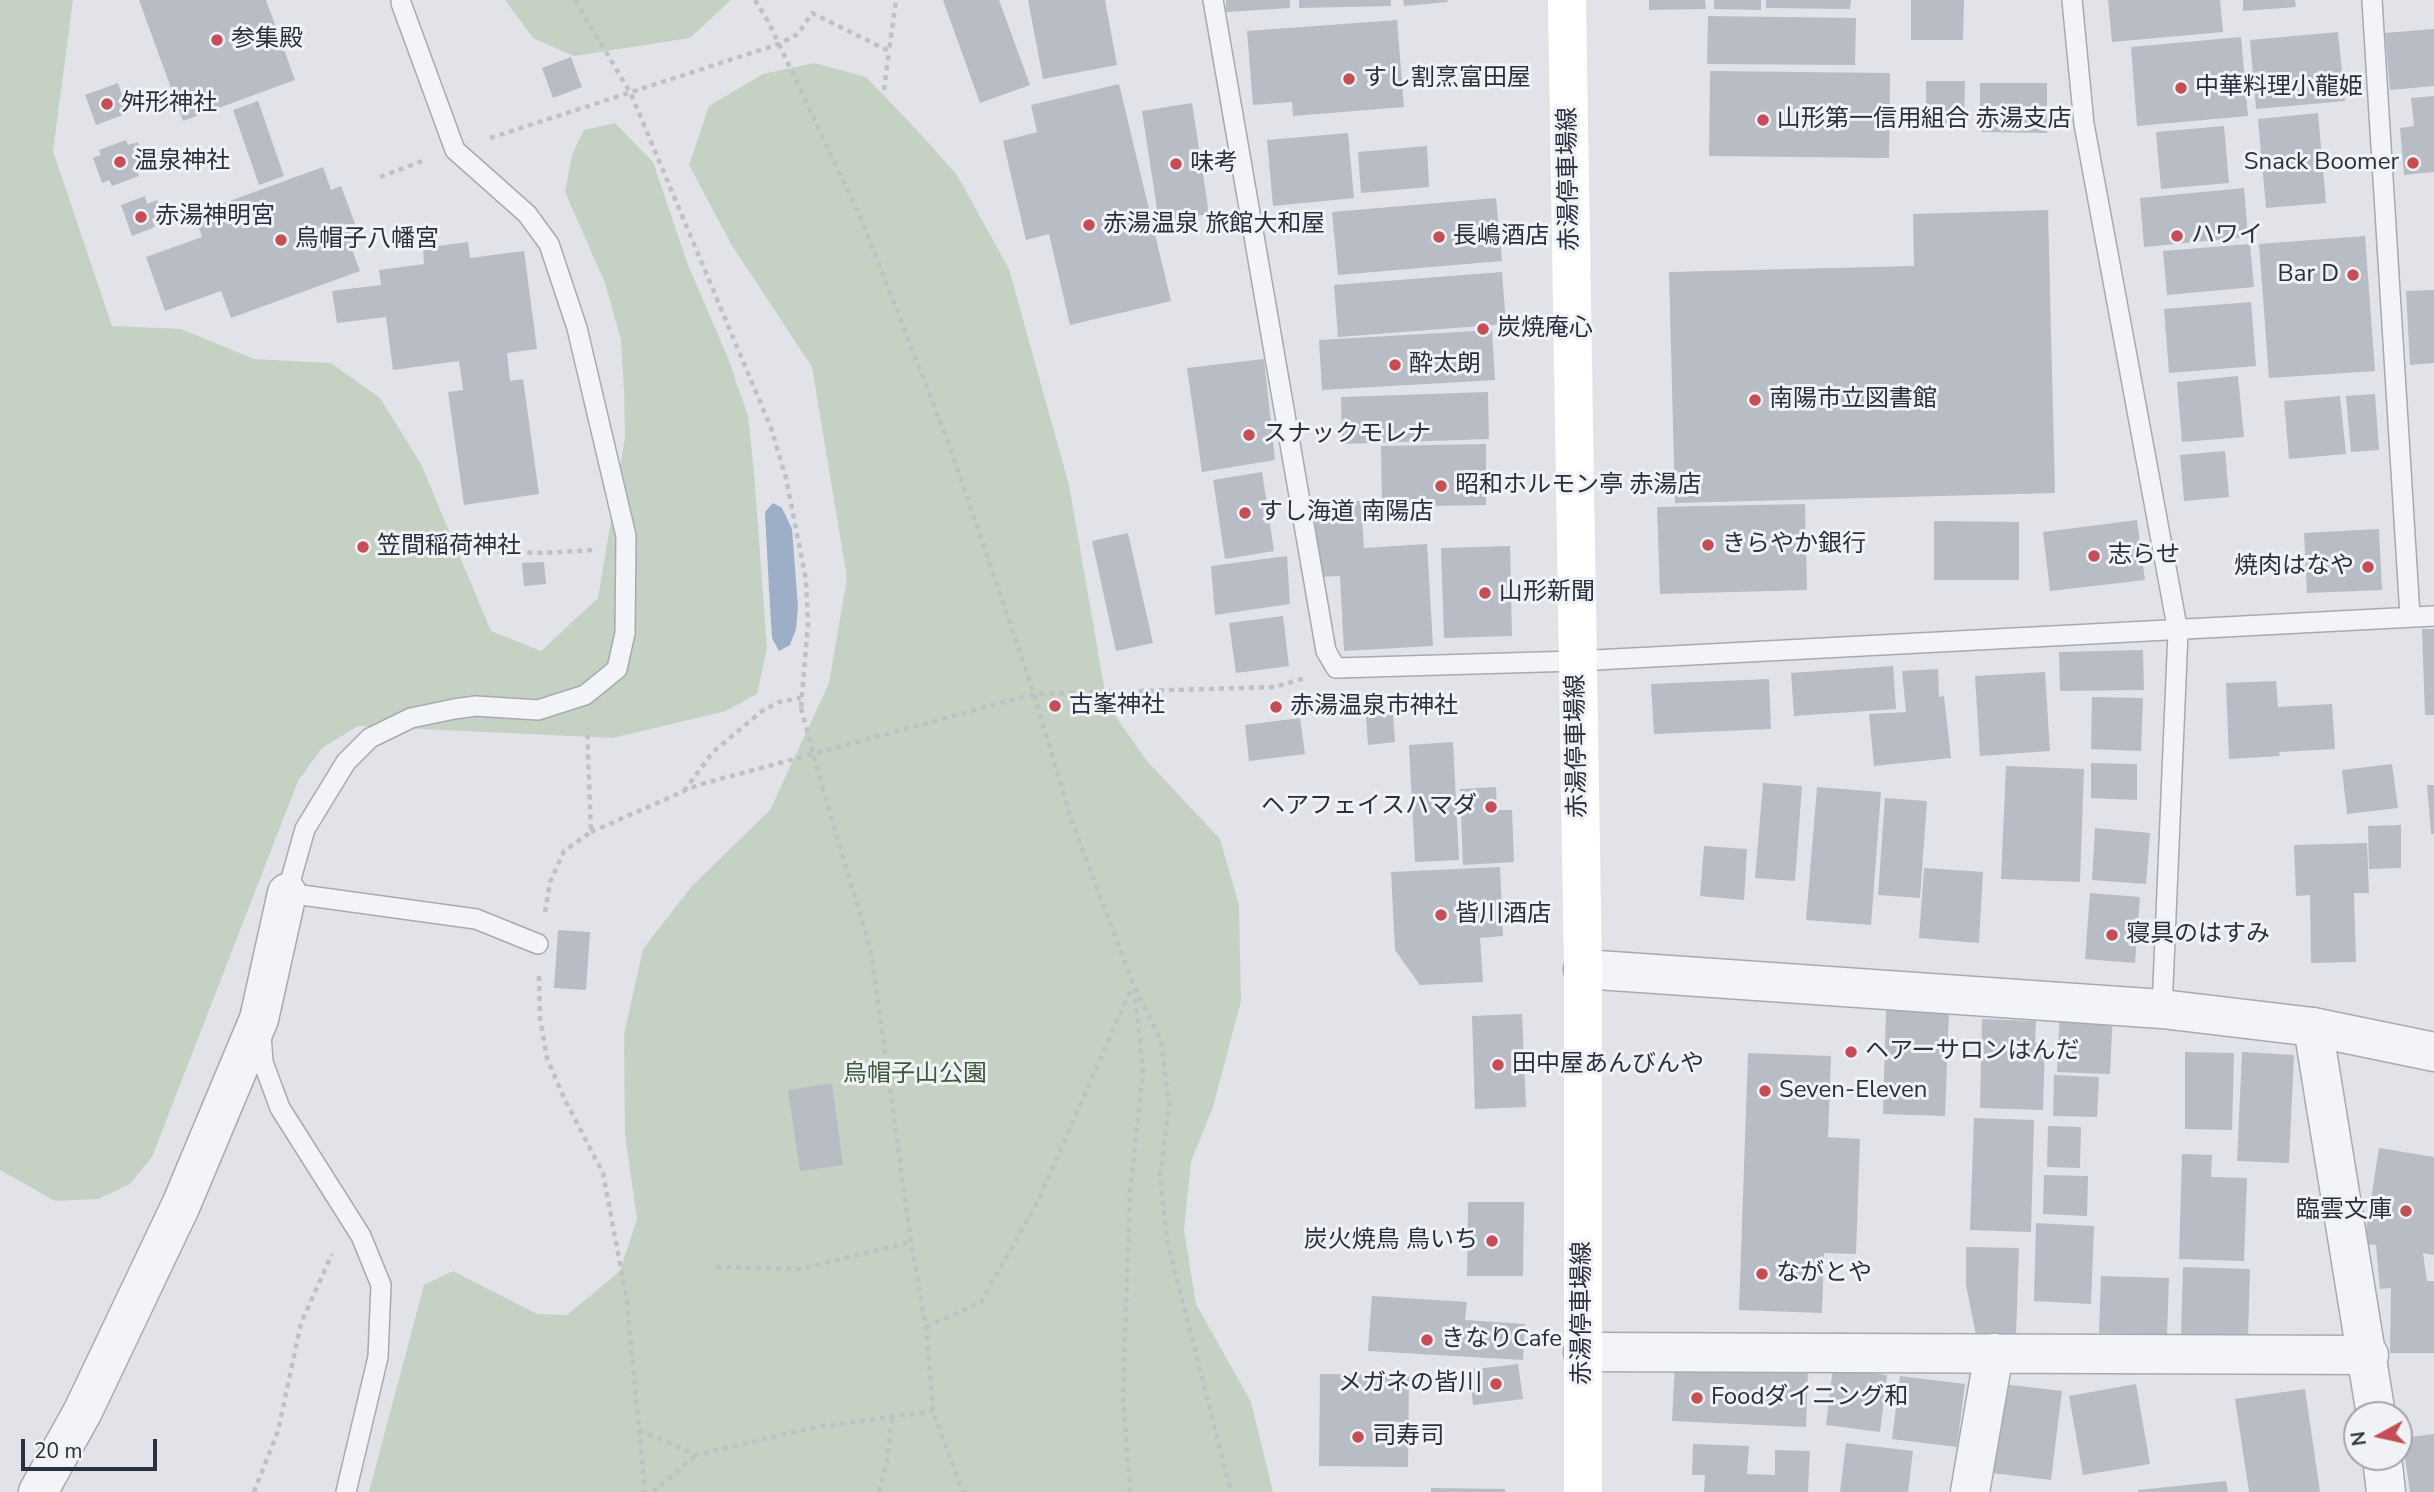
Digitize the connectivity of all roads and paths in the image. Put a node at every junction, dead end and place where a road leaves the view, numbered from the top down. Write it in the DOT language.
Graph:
graph roads {
  1 [pos="575,0"];
  2 [pos="755,0"];
  3 [pos="896,0"];
  4 [pos="1213,0"];
  5 [pos="1567,0"];
  6 [pos="2072,0"];
  7 [pos="2372,0"];
  8 [pos="401,2"];
  9 [pos="779,44"];
  10 [pos="889,51"];
  11 [pos="884,90"];
  12 [pos="631,94"];
  13 [pos="488,139"];
  14 [pos="378,541"];
  15 [pos="626,548"];
  16 [pos="2410,616"];
  17 [pos="2434,616"];
  18 [pos="2178,632"];
  19 [pos="1576,661"];
  20 [pos="1275,687"];
  21 [pos="1034,694"];
  22 [pos="802,698"];
  23 [pos="586,720"];
  24 [pos="684,791"];
  25 [pos="591,832"];
  26 [pos="287,892"];
  27 [pos="538,944"];
  28 [pos="1583,969"];
  29 [pos="1133,983"];
  30 [pos="2162,1009"];
  31 [pos="260,1019"];
  32 [pos="2313,1027"];
  33 [pos="2434,1052"];
  34 [pos="350,1219"];
  35 [pos="911,1242"];
  36 [pos="716,1267"];
  37 [pos="926,1327"];
  38 [pos="1583,1352"];
  39 [pos="1994,1353"];
  40 [pos="2369,1355"];
  41 [pos="2374,1401"];
  42 [pos="933,1411"];
  43 [pos="892,1416"];
  44 [pos="639,1430"];
  45 [pos="696,1455"];
  46 [pos="2384,1471"];
  47 [pos="38,1492"];
  48 [pos="254,1492"];
  49 [pos="346,1492"];
  50 [pos="645,1492"];
  51 [pos="653,1492"];
  52 [pos="879,1492"];
  53 [pos="963,1492"];
  54 [pos="1130,1492"];
  55 [pos="1231,1492"];
  56 [pos="1583,1492"];
  57 [pos="1970,1492"];
  58 [pos="2386,1492"];
  1 -- 12 [label="path"];
  2 -- 9 [label="path"];
  3 -- 10 [label="path"];
  4 -- 19 [label="lane"];
  5 -- 19 [label="main road, 赤湯停車場線"];
  6 -- 18 [label="lane"];
  7 -- 16 [label="lane"];
  8 -- 15 [label="lane"];
  9 -- 10 [label="path"];
  9 -- 12 [label="path"];
  9 -- 21 [label="path"];
  10 -- 11 [label="path"];
  12 -- 13 [label="path"];
  12 -- 22 [label="path"];
  14 -- 15 [label="path"];
  15 -- 26 [label="lane"];
  16 -- 17 [label="lane"];
  16 -- 18 [label="lane"];
  18 -- 19 [label="lane"];
  18 -- 30 [label="lane"];
  19 -- 28 [label="main road, 赤湯停車場線"];
  20 -- 21 [label="path"];
  21 -- 24 [label="path"];
  21 -- 29 [label="path"];
  22 -- 24 [label="path"];
  22 -- 35 [label="path, bridge"];
  23 -- 25 [label="path"];
  24 -- 25 [label="path"];
  25 -- 27 [label="path"];
  26 -- 27 [label="lane"];
  26 -- 31 [label="street"];
  27 -- 44 [label="path"];
  28 -- 30 [label="street"];
  28 -- 38 [label="main road, 赤湯停車場線"];
  29 -- 37 [label="path"];
  29 -- 54 [label="path"];
  29 -- 55 [label="path"];
  30 -- 32 [label="street"];
  31 -- 34 [label="lane"];
  31 -- 47 [label="street"];
  32 -- 33 [label="street"];
  32 -- 40 [label="street"];
  34 -- 48 [label="path"];
  34 -- 49 [label="lane"];
  35 -- 36 [label="path"];
  35 -- 37 [label="path"];
  37 -- 42 [label="path"];
  38 -- 39 [label="street"];
  38 -- 56 [label="main road, 赤湯停車場線"];
  39 -- 40 [label="street"];
  39 -- 57 [label="street"];
  40 -- 41 [label="street"];
  42 -- 43 [label="path"];
  42 -- 53 [label="path"];
  43 -- 45 [label="path"];
  43 -- 52 [label="path"];
  44 -- 45 [label="path"];
  44 -- 50 [label="path"];
  45 -- 51 [label="path"];
  46 -- 58 [label="street"];
}
